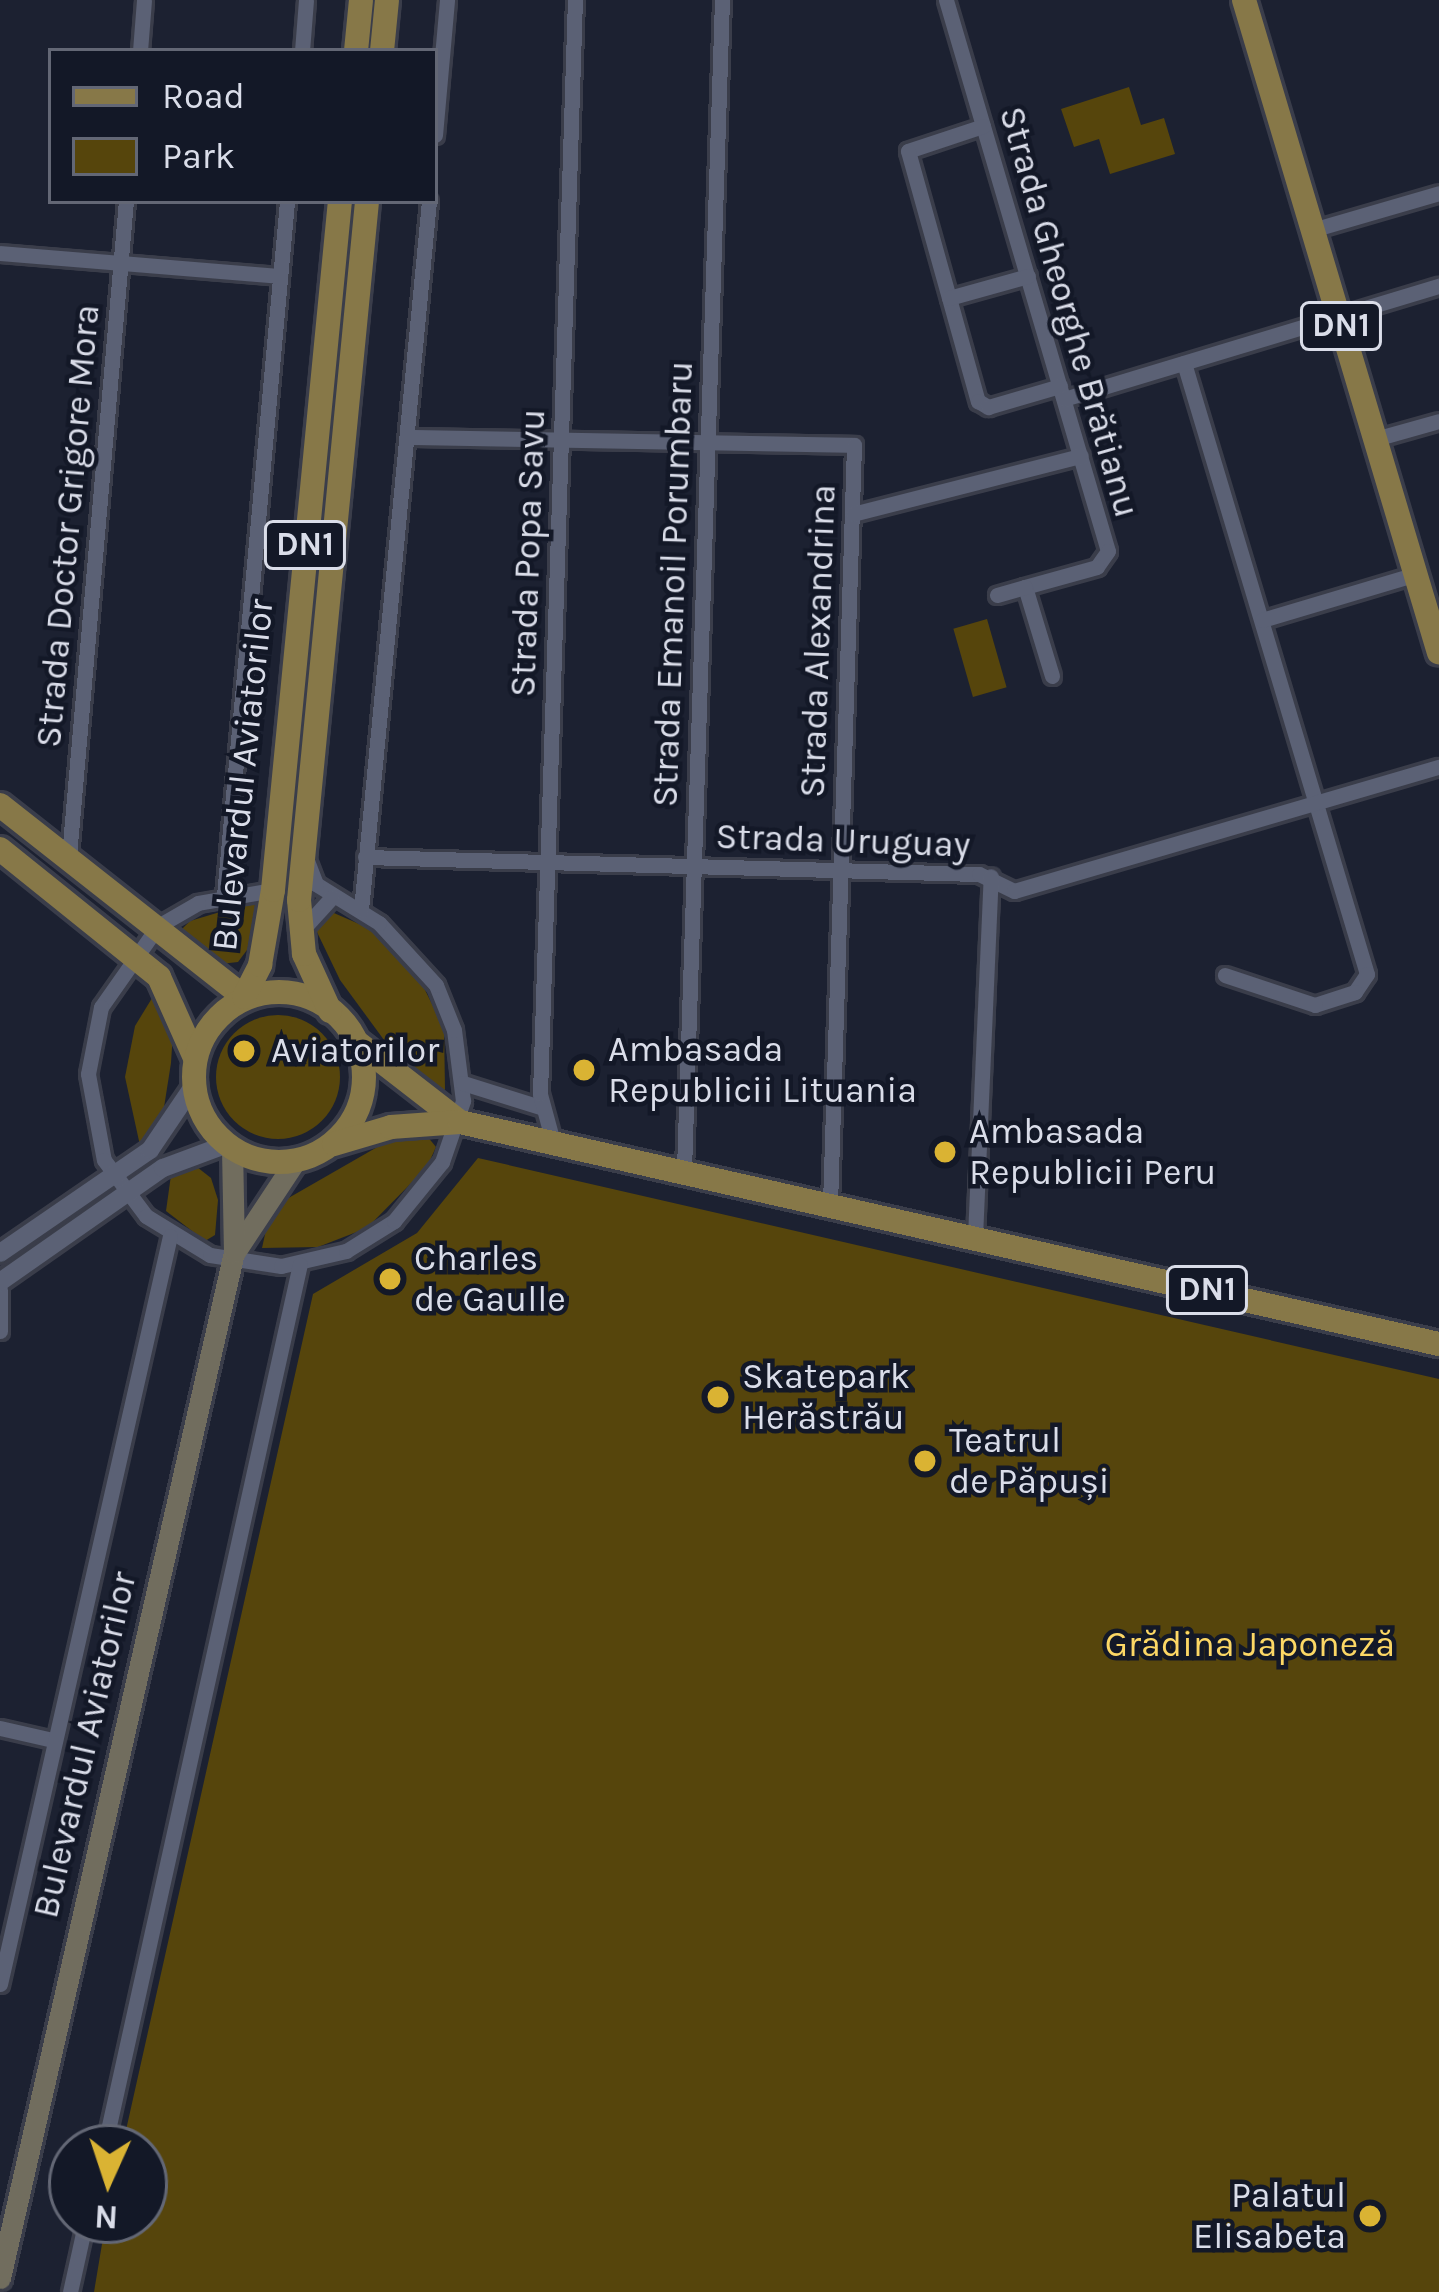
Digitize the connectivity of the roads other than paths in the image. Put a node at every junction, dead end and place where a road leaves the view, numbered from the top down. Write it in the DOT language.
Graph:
graph roads {
  1 [pos="144,0"];
  2 [pos="307,0"];
  3 [pos="361,0"];
  4 [pos="387,0"];
  5 [pos="447,0"];
  6 [pos="575,0"];
  7 [pos="722,0"];
  8 [pos="946,0"];
  9 [pos="1244,0"];
  10 [pos="140,48"];
  11 [pos="302,48"];
  12 [pos="356,48"];
  13 [pos="382,48"];
  14 [pos="438,100"];
  15 [pos="983,126"];
  16 [pos="1439,193"];
  17 [pos="126,204"];
  18 [pos="287,204"];
  19 [pos="340,204"];
  20 [pos="367,204"];
  21 [pos="429,204"];
  22 [pos="1312,230"];
  23 [pos="0,253"];
  24 [pos="121,263"];
  25 [pos="1028,275"];
  26 [pos="280,276"];
  27 [pos="1439,286"];
  28 [pos="949,298"];
  29 [pos="1338,316"];
  30 [pos="1184,363"];
  31 [pos="1062,392"];
  32 [pos="1439,421"];
  33 [pos="407,437"];
  34 [pos="561,438"];
  35 [pos="707,439"];
  36 [pos="1375,439"];
  37 [pos="1081,456"];
  38 [pos="853,514"];
  39 [pos="1416,574"];
  40 [pos="1025,587"];
  41 [pos="997,595"];
  42 [pos="1262,620"];
  43 [pos="1439,653"];
  44 [pos="1052,676"];
  45 [pos="1439,767"];
  46 [pos="1316,803"];
  47 [pos="0,805"];
  48 [pos="304,844"];
  49 [pos="0,849"];
  50 [pos="69,856"];
  51 [pos="365,856"];
  52 [pos="548,862"];
  53 [pos="695,866"];
  54 [pos="839,870"];
  55 [pos="991,876"];
  56 [pos="273,890"];
  57 [pos="224,896"];
  58 [pos="332,897"];
  59 [pos="361,910"];
  60 [pos="158,926"];
  61 [pos="301,940"];
  62 [pos="134,954"];
  63 [pos="1225,975"];
  64 [pos="244,997"];
  65 [pos="330,1010"];
  66 [pos="358,1043"];
  67 [pos="195,1058"];
  68 [pos="463,1083"];
  69 [pos="194,1085"];
  70 [pos="540,1107"];
  71 [pos="460,1122"];
  72 [pos="553,1142"];
  73 [pos="334,1144"];
  74 [pos="229,1148"];
  75 [pos="296,1160"];
  76 [pos="684,1170"];
  77 [pos="113,1177"];
  78 [pos="125,1194"];
  79 [pos="830,1203"];
  80 [pos="170,1236"];
  81 [pos="975,1237"];
  82 [pos="0,1253"];
  83 [pos="233,1256"];
  84 [pos="300,1264"];
  85 [pos="0,1286"];
  86 [pos="0,1331"];
  87 [pos="1439,1344"];
  88 [pos="0,1728"];
  89 [pos="53,1740"];
  90 [pos="0,1984"];
  91 [pos="109,2124"];
  92 [pos="5,2240"];
  93 [pos="81,2244"];
  94 [pos="0,2277"];
  95 [pos="70,2292"];
  1 -- 10 [label="street"];
  2 -- 11 [label="street"];
  3 -- 12 [label="main road"];
  4 -- 13 [label="main road"];
  5 -- 14 [label="street"];
  6 -- 34 [label="street, Strada Popa Savu"];
  7 -- 35 [label="street, Strada Emanoil Porumbaru"];
  8 -- 15 [label="street, Strada Gheorghe Brătianu"];
  9 -- 22 [label="main road, DN1"];
  15 -- 25 [label="street, Strada Gheorghe Brătianu"];
  15 -- 28 [label="street"];
  16 -- 22 [label="street"];
  17 -- 24 [label="street, Strada Doctor Grigore Mora"];
  18 -- 26 [label="street, Bulevardul Aviatorilor"];
  19 -- 56 [label="main road, Bulevardul Aviatorilor / DN1"];
  20 -- 48 [label="main road, Bulevardul Aviatorilor / DN1"];
  21 -- 33 [label="street"];
  22 -- 29 [label="main road, DN1"];
  23 -- 24 [label="street"];
  24 -- 26 [label="street"];
  24 -- 50 [label="street, Strada Doctor Grigore Mora"];
  25 -- 28 [label="street"];
  25 -- 31 [label="street, Strada Gheorghe Brătianu"];
  26 -- 57 [label="street, Bulevardul Aviatorilor"];
  27 -- 29 [label="street"];
  28 -- 31 [label="street"];
  29 -- 30 [label="street"];
  29 -- 36 [label="main road, DN1"];
  30 -- 31 [label="street"];
  30 -- 42 [label="street"];
  31 -- 37 [label="street, Strada Gheorghe Brătianu"];
  32 -- 36 [label="street"];
  33 -- 34 [label="street"];
  33 -- 51 [label="street"];
  34 -- 35 [label="street"];
  34 -- 52 [label="street, Strada Popa Savu"];
  35 -- 38 [label="street, Strada Alexandrina"];
  35 -- 53 [label="street, Strada Emanoil Porumbaru"];
  36 -- 39 [label="main road, DN1"];
  37 -- 38 [label="street"];
  37 -- 40 [label="street, Strada Gheorghe Brătianu"];
  38 -- 54 [label="street, Strada Alexandrina"];
  39 -- 42 [label="street"];
  39 -- 43 [label="main road, DN1"];
  40 -- 41 [label="street, Strada Gheorghe Brătianu"];
  40 -- 44 [label="street"];
  42 -- 46 [label="street"];
  45 -- 46 [label="street, Strada Uruguay"];
  46 -- 55 [label="street, Strada Uruguay"];
  46 -- 63 [label="street"];
  47 -- 50 [label="main road"];
  48 -- 58 [label="street"];
  48 -- 61 [label="main road, Bulevardul Aviatorilor / DN1"];
  49 -- 62 [label="main road"];
  50 -- 60 [label="main road"];
  51 -- 52 [label="street, Strada Uruguay"];
  51 -- 59 [label="street"];
  52 -- 53 [label="street, Strada Uruguay"];
  52 -- 70 [label="street, Strada Popa Savu"];
  53 -- 54 [label="street, Strada Uruguay"];
  53 -- 76 [label="street, Strada Emanoil Porumbaru"];
  54 -- 55 [label="street, Strada Uruguay"];
  54 -- 79 [label="street, Strada Alexandrina"];
  55 -- 81 [label="street"];
  56 -- 57 [label="street"];
  56 -- 64 [label="main road, Bulevardul Aviatorilor / DN1"];
  57 -- 60 [label="street"];
  58 -- 59 [label="street"];
  58 -- 61 [label="street"];
  59 -- 68 [label="street"];
  60 -- 62 [label="street"];
  60 -- 64 [label="main road"];
  61 -- 65 [label="main road, Bulevardul Aviatorilor"];
  62 -- 67 [label="main road"];
  62 -- 77 [label="street"];
  64 -- 65 [label="main road"];
  64 -- 67 [label="main road, DN1"];
  65 -- 66 [label="main road"];
  66 -- 71 [label="main road"];
  66 -- 73 [label="main road"];
  67 -- 69 [label="main road"];
  68 -- 70 [label="street"];
  68 -- 71 [label="street"];
  69 -- 74 [label="main road"];
  69 -- 77 [label="street"];
  70 -- 72 [label="street"];
  71 -- 72 [label="main road, DN1"];
  71 -- 73 [label="main road, DN1"];
  71 -- 84 [label="street"];
  72 -- 76 [label="main road, DN1"];
  73 -- 75 [label="main road, DN1"];
  74 -- 75 [label="main road"];
  74 -- 78 [label="street"];
  74 -- 83 [label="main road, Bulevardul Aviatorilor"];
  75 -- 83 [label="main road, Bulevardul Aviatorilor"];
  76 -- 79 [label="main road, DN1"];
  77 -- 78 [label="street"];
  77 -- 82 [label="street"];
  78 -- 80 [label="street"];
  78 -- 85 [label="street"];
  79 -- 81 [label="main road, DN1"];
  80 -- 83 [label="street"];
  80 -- 89 [label="street, Bulevardul Aviatorilor"];
  81 -- 87 [label="main road, DN1"];
  83 -- 84 [label="street"];
  83 -- 92 [label="main road, Bulevardul Aviatorilor"];
  84 -- 91 [label="street"];
  85 -- 86 [label="street"];
  88 -- 89 [label="street"];
  89 -- 90 [label="street, Bulevardul Aviatorilor"];
  92 -- 94 [label="main road, Bulevardul Aviatorilor"];
  93 -- 95 [label="street"];
}
